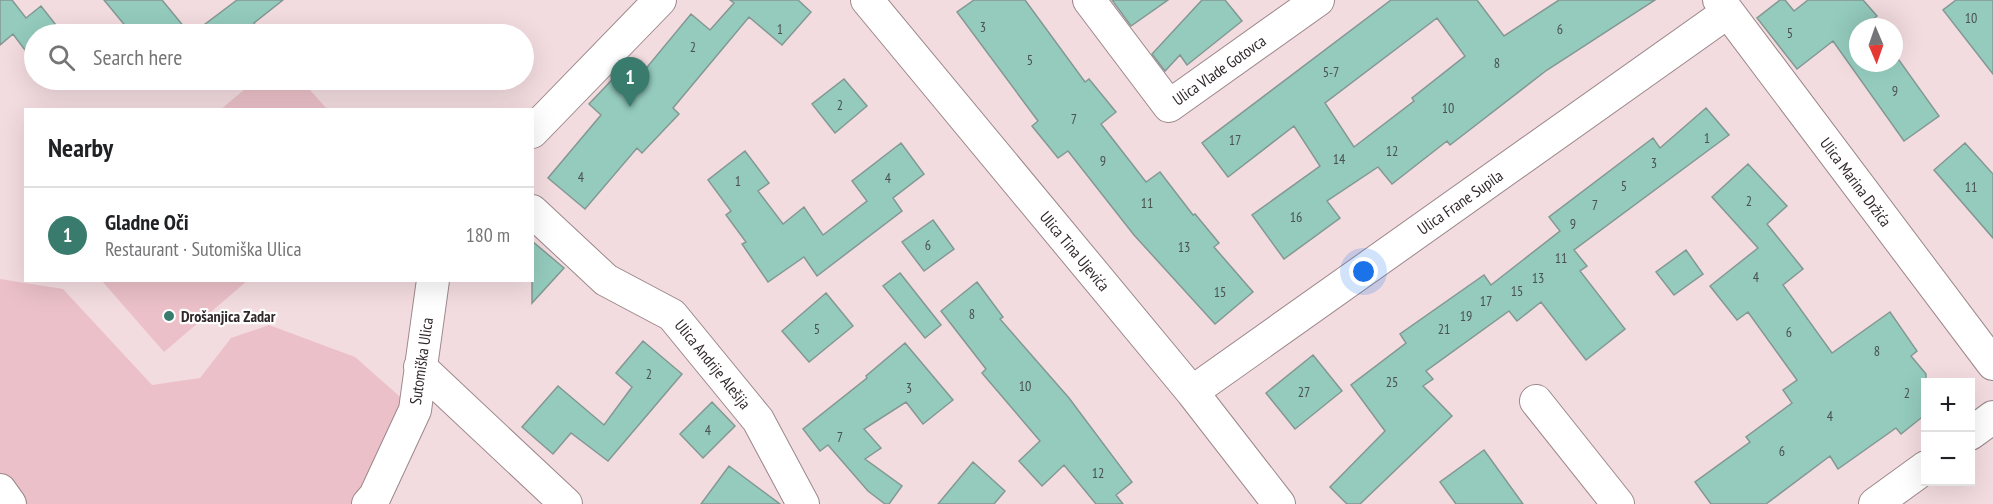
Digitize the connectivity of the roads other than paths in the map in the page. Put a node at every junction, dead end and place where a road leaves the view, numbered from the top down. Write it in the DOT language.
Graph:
graph roads {
  1 [pos="660,0"];
  2 [pos="867,0"];
  3 [pos="1089,0"];
  4 [pos="1318,0"];
  5 [pos="1724,6"];
  6 [pos="534,130"];
  7 [pos="534,213"];
  8 [pos="433,282"];
  9 [pos="1993,364"];
  10 [pos="420,367"];
  11 [pos="1192,392"];
  12 [pos="1536,401"];
  13 [pos="1993,417"];
  14 [pos="1974,432"];
  15 [pos="1921,471"];
  16 [pos="0,490"];
  17 [pos="10,504"];
  18 [pos="368,504"];
  19 [pos="566,504"];
  20 [pos="803,504"];
  21 [pos="1279,504"];
  22 [pos="1618,504"];
  23 [pos="1875,504"];
  1 -- 6 [label="street"];
  2 -- 11 [label="street, Ulica Tina Ujevića"];
  3 -- 4 [label="street, Ulica Vlade Gotovca"];
  5 -- 9 [label="street, Ulica Marina Držića"];
  5 -- 11 [label="street, Ulica Frane Supila"];
  7 -- 20 [label="street, Ulica Andrije Alešija"];
  8 -- 10 [label="street, Sutomiška Ulica"];
  10 -- 18 [label="street, Sutomiška Ulica"];
  10 -- 19 [label="street"];
  11 -- 21 [label="street, Ulica Tina Ujevića"];
  12 -- 22 [label="street"];
  13 -- 14 [label="street"];
  15 -- 23 [label="street"];
  16 -- 17 [label="street"];
}
